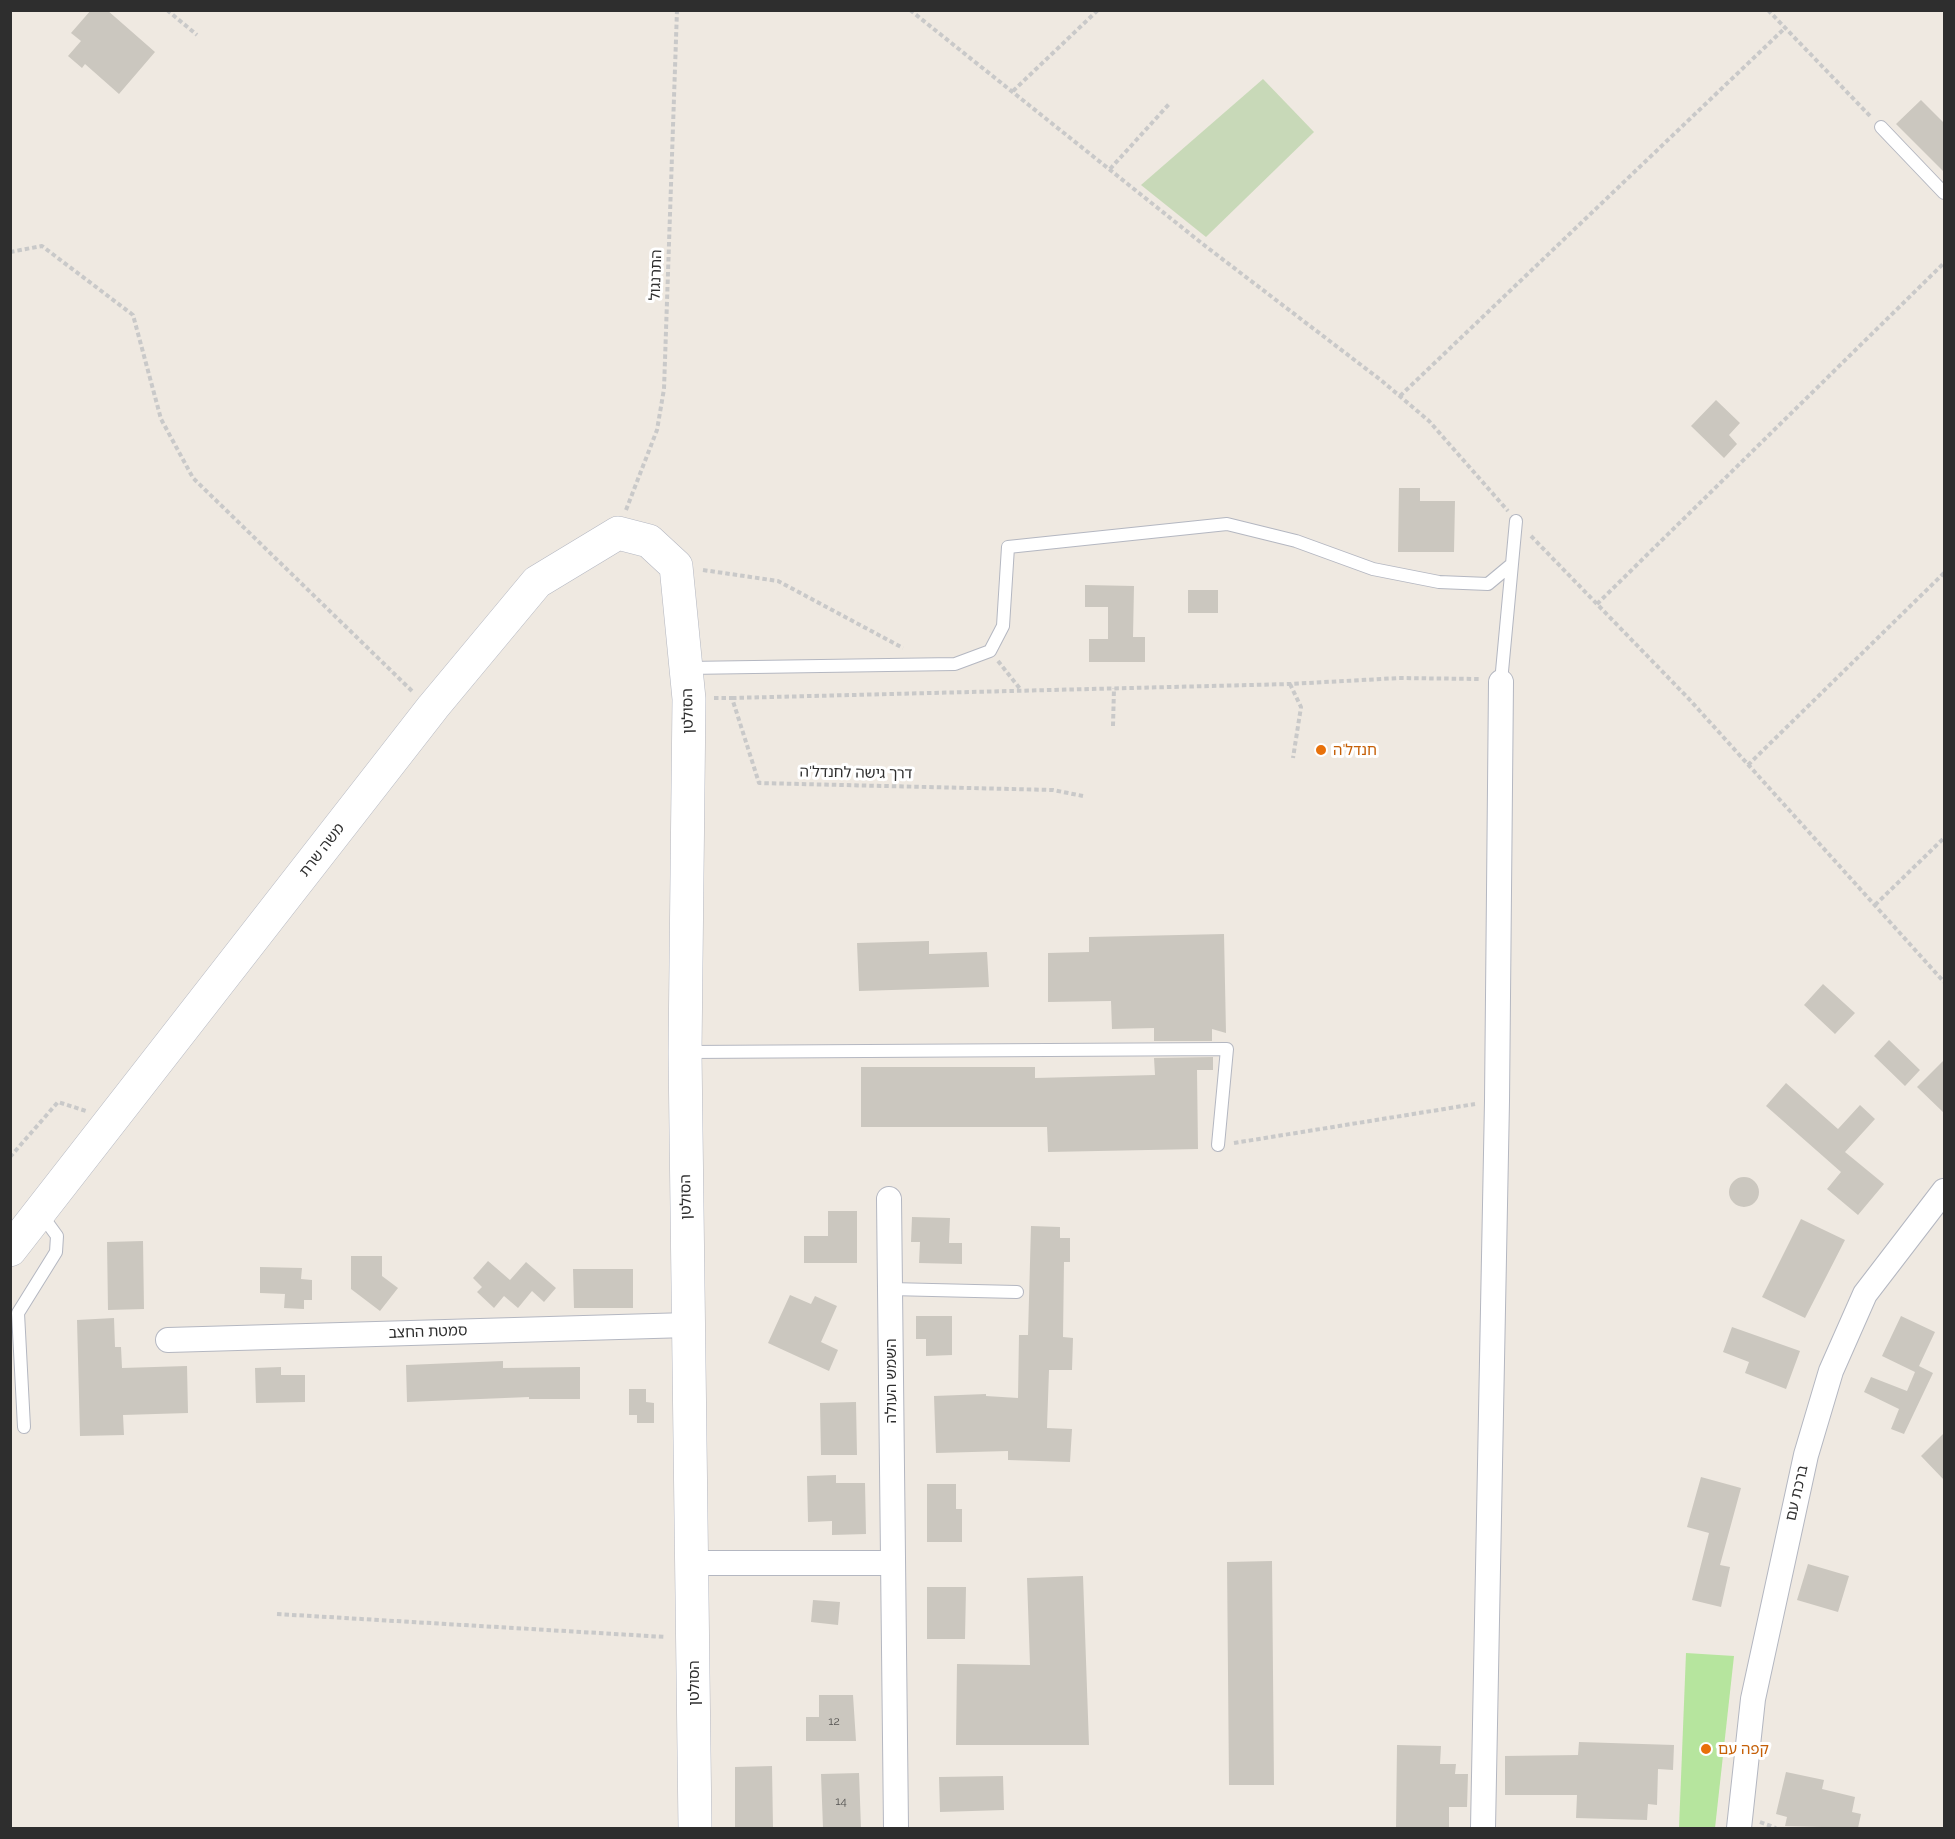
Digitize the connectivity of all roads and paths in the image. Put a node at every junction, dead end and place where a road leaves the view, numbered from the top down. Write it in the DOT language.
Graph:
graph roads {
  1 [pos="167,10"];
  2 [pos="677,10"];
  3 [pos="910,10"];
  4 [pos="1098,10"];
  5 [pos="1768,10"];
  6 [pos="1785,28"];
  7 [pos="197,35"];
  8 [pos="1013,91"];
  9 [pos="1170,103"];
  10 [pos="1881,127"];
  11 [pos="1110,169"];
  12 [pos="1944,193"];
  13 [pos="10,252"];
  14 [pos="1944,263"];
  15 [pos="1400,396"];
  16 [pos="1516,521"];
  17 [pos="618,533"];
  18 [pos="1512,564"];
  19 [pos="676,566"];
  20 [pos="1944,573"];
  21 [pos="1597,604"];
  22 [pos="990,651"];
  23 [pos="933,664"];
  24 [pos="1501,682"];
  25 [pos="687,684"];
  26 [pos="1290,684"];
  27 [pos="1114,688"];
  28 [pos="1021,690"];
  29 [pos="732,698"];
  30 [pos="421,722"];
  31 [pos="1113,726"];
  32 [pos="1293,758"];
  33 [pos="1748,765"];
  34 [pos="1083,796"];
  35 [pos="1944,838"];
  36 [pos="1875,905"];
  37 [pos="1944,982"];
  38 [pos="685,1052"];
  39 [pos="1497,1101"];
  40 [pos="112,1119"];
  41 [pos="1218,1145"];
  42 [pos="10,1157"];
  43 [pos="1944,1191"];
  44 [pos="890,1199"];
  45 [pos="40,1212"];
  46 [pos="10,1250"];
  47 [pos="890,1289"];
  48 [pos="1017,1292"];
  49 [pos="688,1325"];
  50 [pos="168,1340"];
  51 [pos="24,1427"];
  52 [pos="692,1563"];
  53 [pos="892,1563"];
  54 [pos="278,1614"];
  55 [pos="694,1639"];
  56 [pos="695,1828"];
  57 [pos="896,1828"];
  58 [pos="1483,1828"];
  59 [pos="1739,1828"];
  1 -- 7 [label="path"];
  2 -- 17 [label="path, התרנגול"];
  3 -- 8 [label="path"];
  4 -- 8 [label="path"];
  5 -- 6 [label="path"];
  6 -- 10 [label="path"];
  6 -- 15 [label="path"];
  8 -- 11 [label="path"];
  9 -- 11 [label="path"];
  10 -- 12 [label="lane"];
  11 -- 15 [label="path"];
  13 -- 30 [label="path"];
  14 -- 21 [label="path"];
  15 -- 16 [label="path"];
  16 -- 18 [label="lane"];
  16 -- 21 [label="path"];
  17 -- 19 [label="street"];
  17 -- 30 [label="street, משה שרת"];
  18 -- 22 [label="lane"];
  18 -- 24 [label="lane"];
  19 -- 23 [label="path"];
  19 -- 25 [label="street, הסולטן"];
  20 -- 33 [label="path"];
  21 -- 33 [label="path"];
  22 -- 23 [label="lane"];
  22 -- 28 [label="path"];
  23 -- 25 [label="lane"];
  24 -- 26 [label="path"];
  24 -- 39 [label="street"];
  25 -- 29 [label="path"];
  25 -- 38 [label="street, הסולטן"];
  26 -- 27 [label="path"];
  26 -- 32 [label="path"];
  27 -- 28 [label="path"];
  27 -- 31 [label="path"];
  28 -- 29 [label="path"];
  29 -- 34 [label="path, דרך גישה לחנדל'ה"];
  30 -- 40 [label="street, משה שרת"];
  33 -- 36 [label="path"];
  35 -- 36 [label="path"];
  36 -- 37 [label="path"];
  38 -- 41 [label="lane"];
  38 -- 49 [label="street, הסולטן"];
  39 -- 41 [label="path"];
  39 -- 58 [label="street"];
  40 -- 42 [label="path"];
  40 -- 45 [label="street, משה שרת"];
  43 -- 59 [label="street, ברכת עם"];
  44 -- 47 [label="street, השמש העולה"];
  45 -- 46 [label="street, משה שרת"];
  45 -- 51 [label="lane"];
  47 -- 48 [label="lane"];
  47 -- 53 [label="street, השמש העולה"];
  49 -- 50 [label="street, סמטת החצב"];
  49 -- 52 [label="street, הסולטן"];
  52 -- 53 [label="street"];
  52 -- 55 [label="street, הסולטן"];
  53 -- 57 [label="street, השמש העולה"];
  54 -- 55 [label="path"];
  55 -- 56 [label="street, הסולטן"];
}
